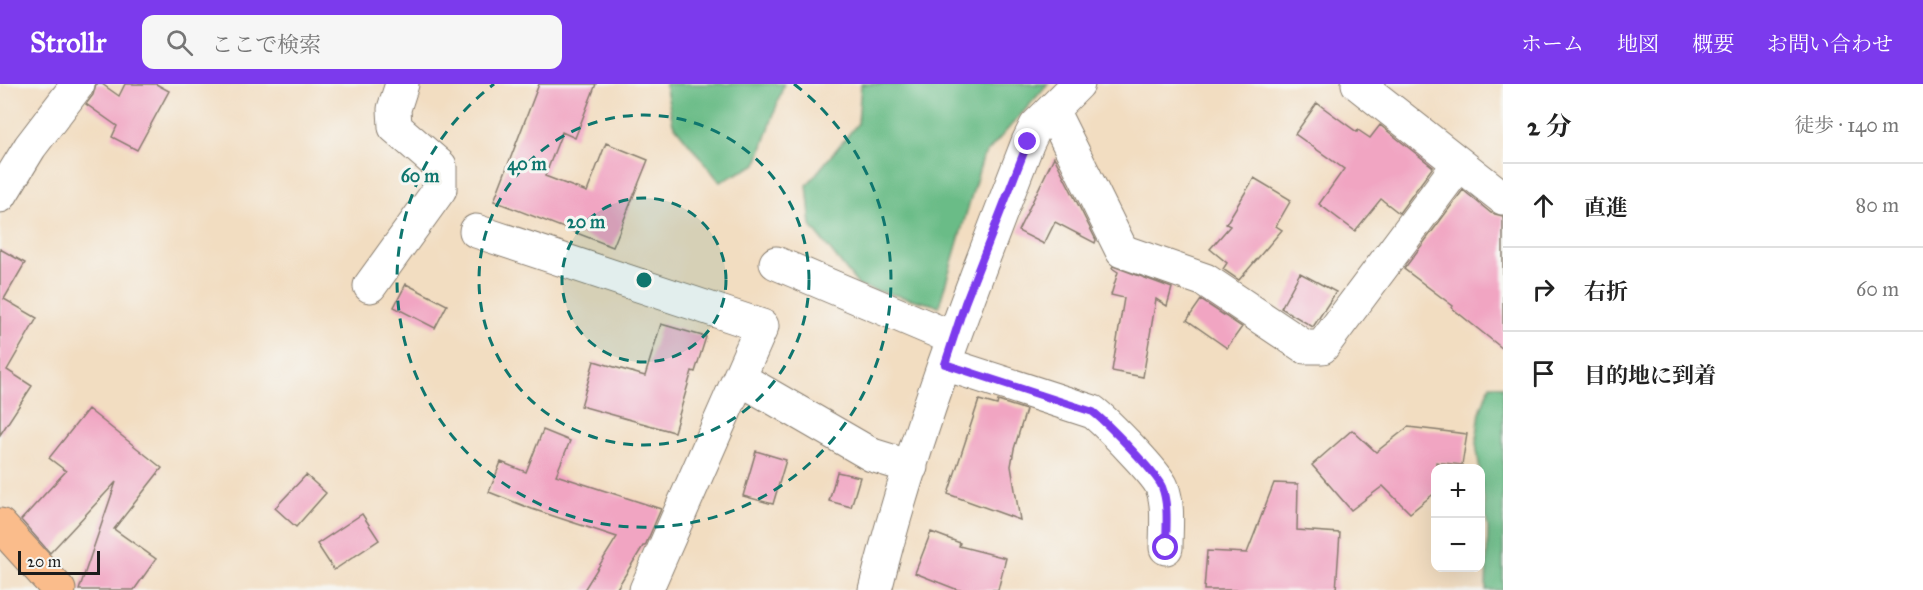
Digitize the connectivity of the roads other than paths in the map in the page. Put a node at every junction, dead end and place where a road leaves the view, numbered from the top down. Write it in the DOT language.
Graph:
graph roads {
  1 [pos="78,84"];
  2 [pos="402,84"];
  3 [pos="1078,84"];
  4 [pos="1358,84"];
  5 [pos="1052,110"];
  6 [pos="1460,164"];
  7 [pos="0,196"];
  8 [pos="1503,198"];
  9 [pos="476,231"];
  10 [pos="776,263"];
  11 [pos="370,286"];
  12 [pos="949,351"];
  13 [pos="739,378"];
  14 [pos="911,467"];
  15 [pos="0,525"];
  16 [pos="1166,548"];
  17 [pos="879,587"];
  18 [pos="59,590"];
  19 [pos="646,590"];
  1 -- 7 [label="street"];
  2 -- 11 [label="street"];
  3 -- 5 [label="street"];
  4 -- 6 [label="street"];
  5 -- 6 [label="street"];
  5 -- 12 [label="street"];
  6 -- 8 [label="street"];
  9 -- 13 [label="street"];
  10 -- 12 [label="street"];
  12 -- 14 [label="street"];
  12 -- 16 [label="street"];
  13 -- 14 [label="street"];
  13 -- 19 [label="street"];
  14 -- 17 [label="street"];
  15 -- 18 [label="highway"];
}
